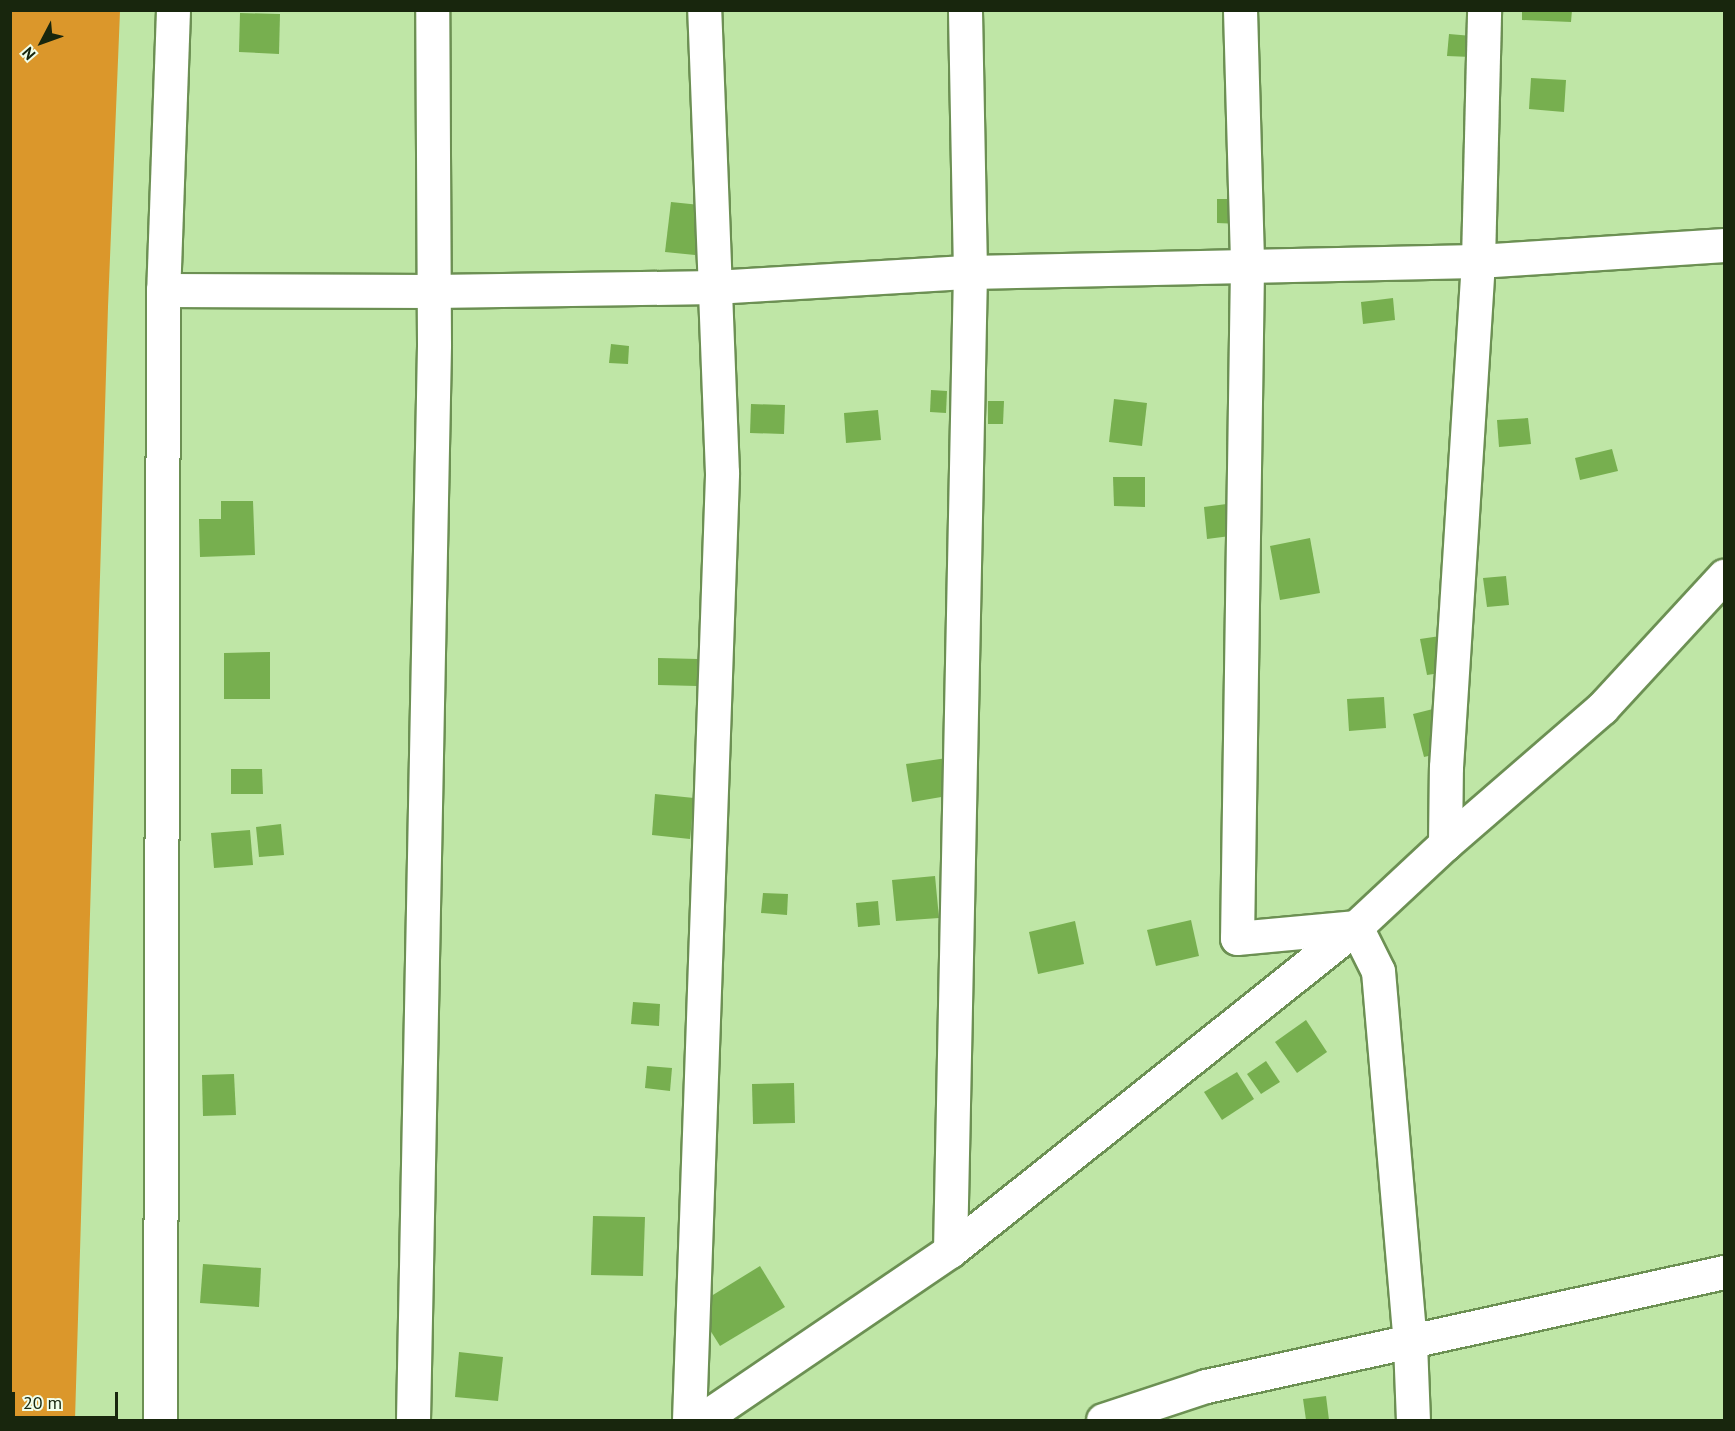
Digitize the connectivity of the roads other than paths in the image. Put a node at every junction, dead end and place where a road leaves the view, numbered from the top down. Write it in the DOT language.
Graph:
graph roads {
  1 [pos="173,10"];
  2 [pos="432,10"];
  3 [pos="704,10"];
  4 [pos="965,10"];
  5 [pos="1240,10"];
  6 [pos="1484,10"];
  7 [pos="1725,245"];
  8 [pos="1478,261"];
  9 [pos="1247,267"];
  10 [pos="969,272"];
  11 [pos="714,287"];
  12 [pos="163,290"];
  13 [pos="434,291"];
  14 [pos="1725,576"];
  15 [pos="1445,844"];
  16 [pos="1356,927"];
  17 [pos="950,1251"];
  18 [pos="1725,1272"];
  19 [pos="1410,1343"];
  20 [pos="160,1420"];
  21 [pos="413,1420"];
  22 [pos="689,1420"];
  23 [pos="701,1420"];
  24 [pos="1103,1420"];
  25 [pos="1413,1420"];
  1 -- 12 [label="street"];
  2 -- 13 [label="street"];
  3 -- 11 [label="street"];
  4 -- 10 [label="street"];
  5 -- 9 [label="street"];
  6 -- 8 [label="street"];
  7 -- 8 [label="street"];
  8 -- 9 [label="street"];
  8 -- 15 [label="street"];
  9 -- 10 [label="street"];
  9 -- 16 [label="street"];
  10 -- 11 [label="street"];
  10 -- 17 [label="street"];
  11 -- 13 [label="street"];
  11 -- 22 [label="street"];
  12 -- 13 [label="street"];
  12 -- 20 [label="street"];
  13 -- 21 [label="street"];
  14 -- 15 [label="street"];
  15 -- 16 [label="street"];
  16 -- 17 [label="street"];
  16 -- 19 [label="street"];
  17 -- 23 [label="street"];
  18 -- 19 [label="street"];
  19 -- 24 [label="street"];
  19 -- 25 [label="street"];
}
